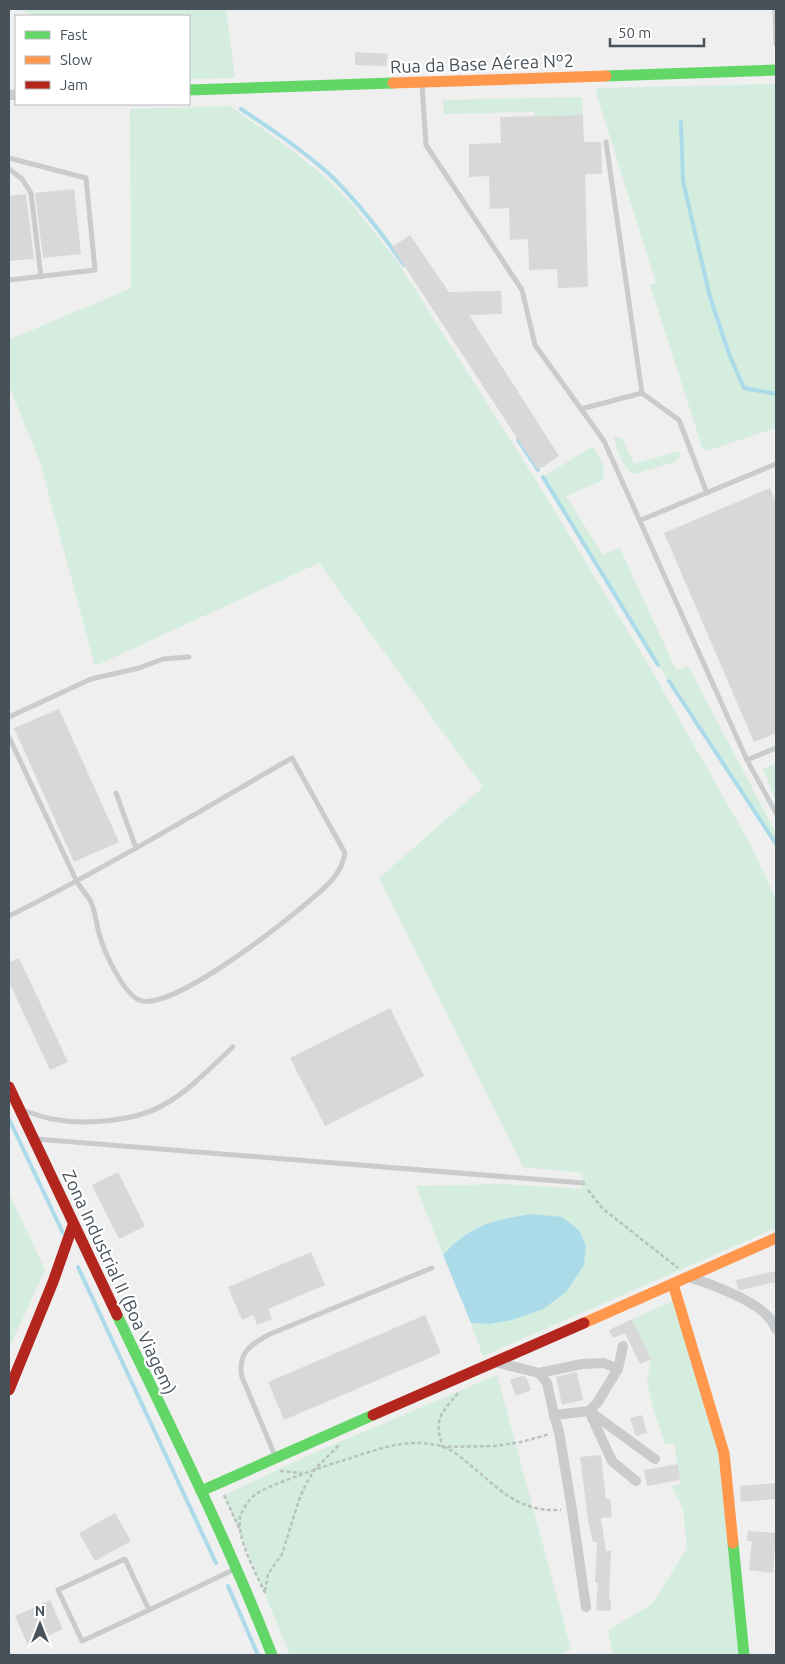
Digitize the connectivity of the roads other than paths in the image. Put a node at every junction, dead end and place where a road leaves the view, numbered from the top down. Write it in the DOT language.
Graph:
graph roads {
  1 [pos="775,12"];
  2 [pos="776,44"];
  3 [pos="776,70"];
  4 [pos="422,83"];
  5 [pos="190,90"];
  6 [pos="606,142"];
  7 [pos="9,158"];
  8 [pos="9,169"];
  9 [pos="40,277"];
  10 [pos="9,280"];
  11 [pos="642,393"];
  12 [pos="581,409"];
  13 [pos="776,464"];
  14 [pos="707,493"];
  15 [pos="641,520"];
  16 [pos="189,657"];
  17 [pos="9,717"];
  18 [pos="9,737"];
  19 [pos="776,748"];
  20 [pos="748,760"];
  21 [pos="116,793"];
  22 [pos="776,813"];
  23 [pos="136,848"];
  24 [pos="76,882"];
  25 [pos="9,916"];
  26 [pos="233,1047"];
  27 [pos="9,1087"];
  28 [pos="19,1110"];
  29 [pos="33,1139"];
  30 [pos="583,1183"];
  31 [pos="74,1225"];
  32 [pos="776,1238"];
  33 [pos="432,1268"];
  34 [pos="689,1277"];
  35 [pos="673,1284"];
  36 [pos="776,1329"];
  37 [pos="623,1346"];
  38 [pos="495,1362"];
  39 [pos="618,1369"];
  40 [pos="540,1373"];
  41 [pos="9,1390"];
  42 [pos="589,1411"];
  43 [pos="554,1416"];
  44 [pos="277,1458"];
  45 [pos="655,1459"];
  46 [pos="636,1481"];
  47 [pos="200,1492"];
  48 [pos="236,1568"];
  49 [pos="586,1607"];
  50 [pos="149,1610"];
  51 [pos="272,1655"];
  52 [pos="744,1655"];
  1 -- 2 [label="lane"];
  3 -- 4 [label="street, Rua da Base Aérea Nº2"];
  4 -- 5 [label="street, Rua da Base Aérea Nº2"];
  4 -- 12 [label="lane"];
  6 -- 11 [label="lane"];
  7 -- 9 [label="lane"];
  8 -- 9 [label="lane"];
  9 -- 10 [label="lane"];
  11 -- 12 [label="lane"];
  11 -- 14 [label="lane"];
  12 -- 15 [label="lane"];
  13 -- 14 [label="lane"];
  14 -- 15 [label="lane"];
  15 -- 20 [label="lane"];
  16 -- 17 [label="lane"];
  18 -- 24 [label="lane"];
  19 -- 20 [label="lane"];
  20 -- 22 [label="lane"];
  21 -- 23 [label="lane"];
  23 -- 24 [label="lane"];
  23 -- 24 [label="lane"];
  24 -- 25 [label="lane"];
  26 -- 28 [label="lane"];
  27 -- 28 [label="street, Zona Industrial II (Boa Viagem)"];
  28 -- 29 [label="street, Zona Industrial II (Boa Viagem)"];
  29 -- 30 [label="lane"];
  29 -- 31 [label="street, Zona Industrial II (Boa Viagem)"];
  31 -- 41 [label="street"];
  31 -- 47 [label="street, Zona Industrial II (Boa Viagem)"];
  32 -- 34 [label="street"];
  33 -- 44 [label="lane"];
  34 -- 35 [label="street"];
  34 -- 36 [label="street"];
  35 -- 38 [label="street"];
  35 -- 52 [label="street"];
  37 -- 39 [label="street"];
  38 -- 40 [label="street"];
  38 -- 44 [label="street"];
  39 -- 40 [label="street"];
  39 -- 42 [label="street"];
  40 -- 43 [label="street"];
  42 -- 43 [label="street"];
  42 -- 45 [label="street"];
  42 -- 46 [label="street"];
  43 -- 49 [label="street"];
  44 -- 47 [label="street"];
  47 -- 48 [label="street, Zona Industrial II (Boa Viagem)"];
  48 -- 50 [label="lane"];
  48 -- 51 [label="street, Zona Industrial II (Boa Viagem)"];
  50 -- 50 [label="lane"];
}
